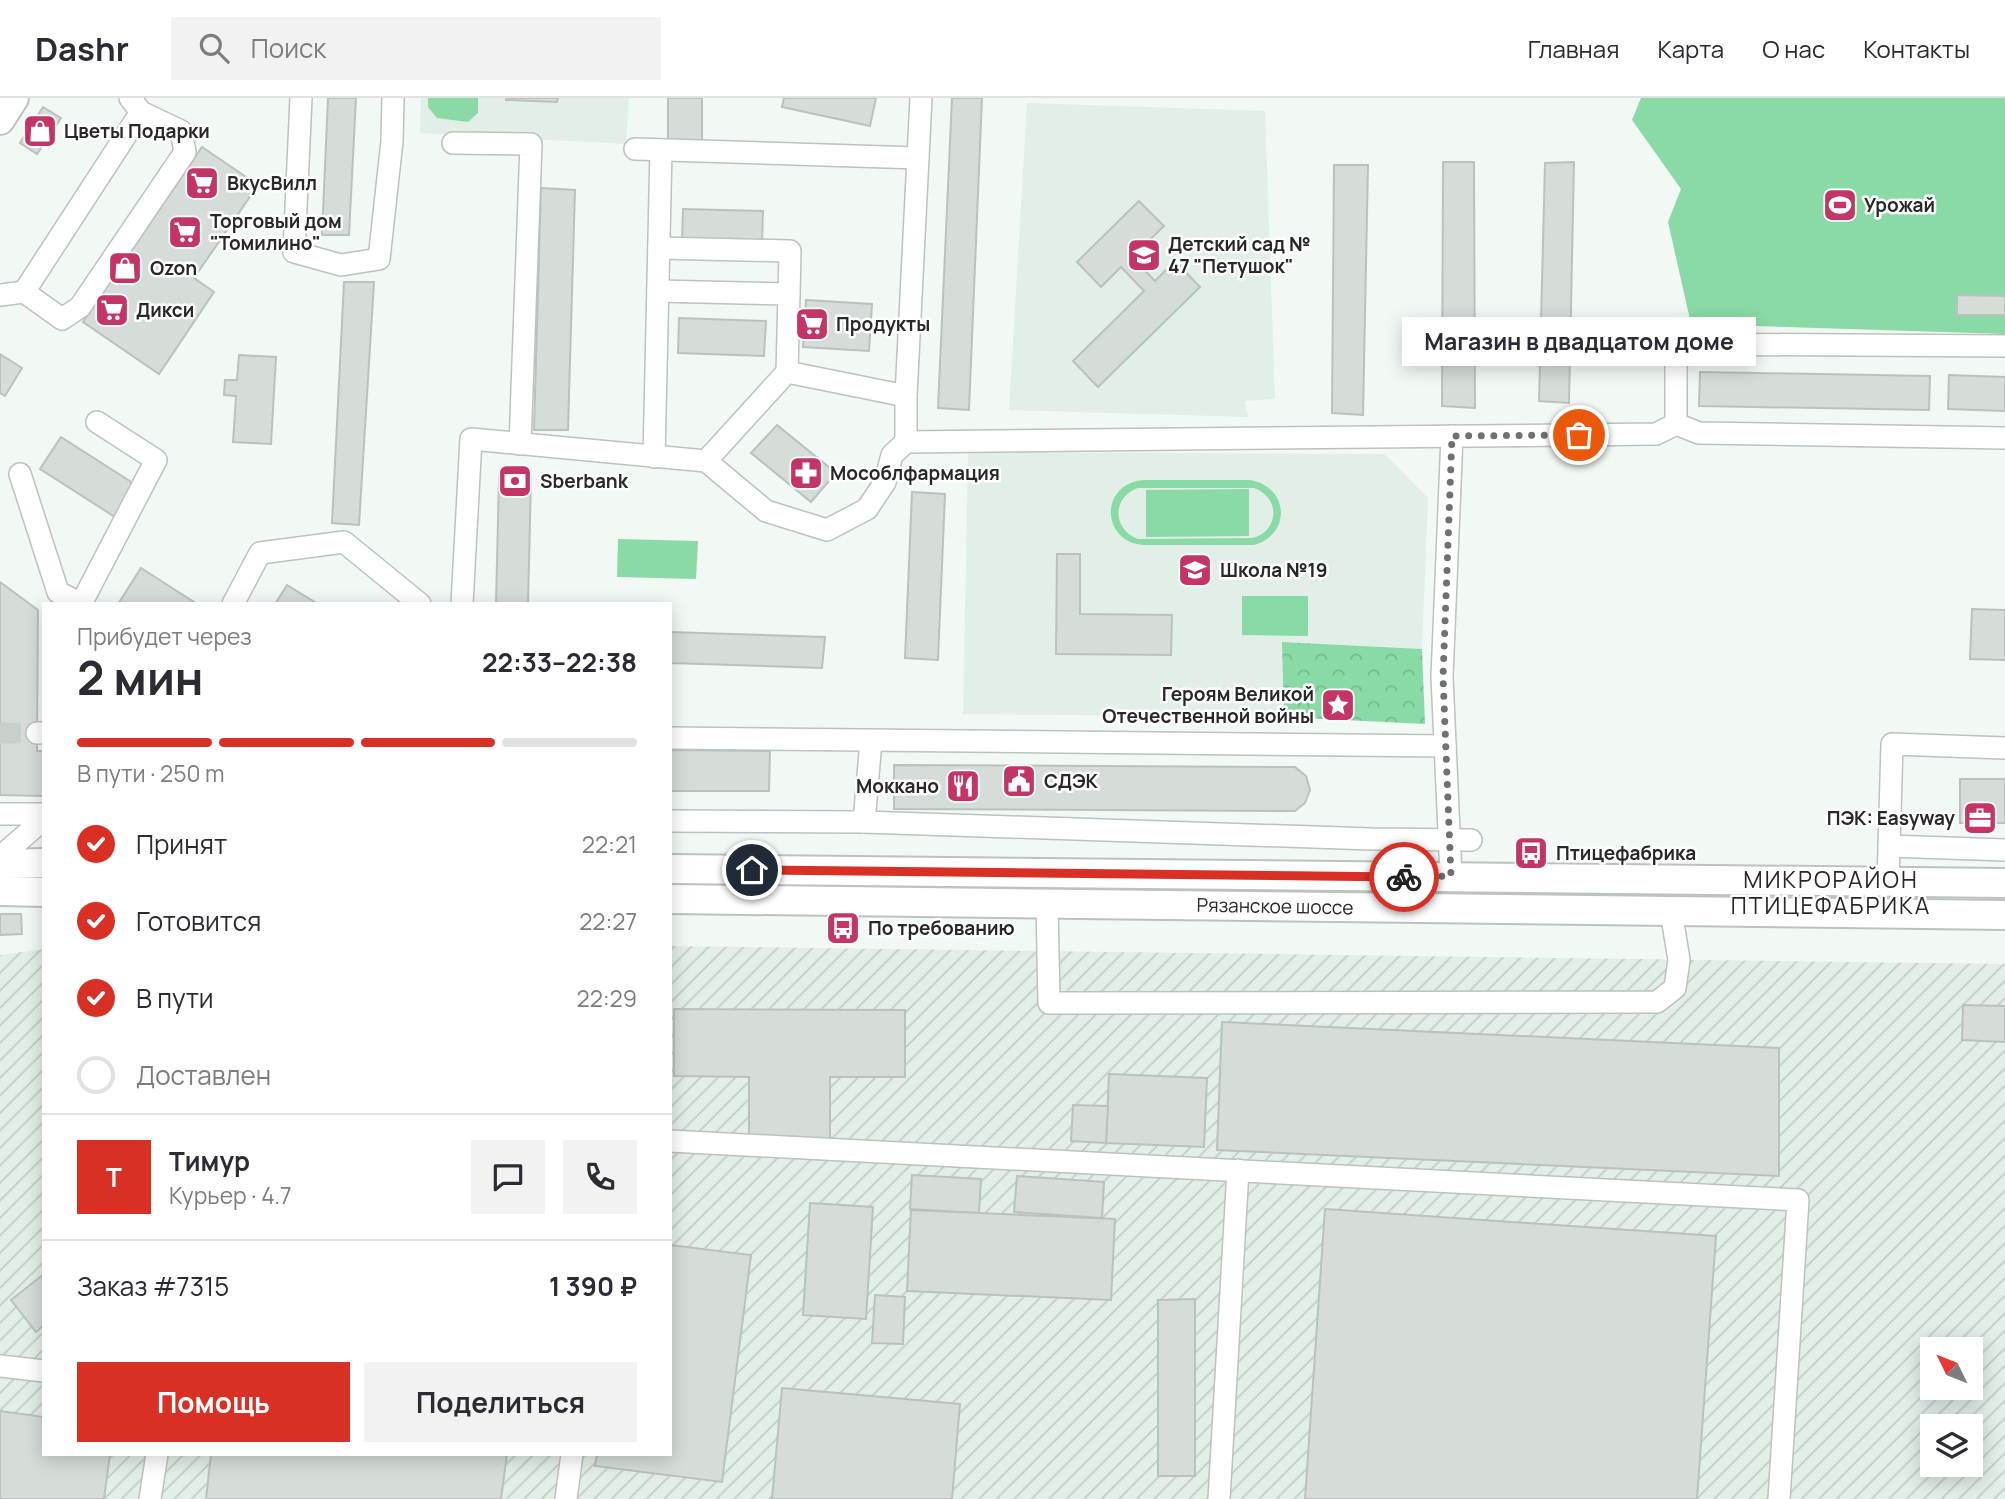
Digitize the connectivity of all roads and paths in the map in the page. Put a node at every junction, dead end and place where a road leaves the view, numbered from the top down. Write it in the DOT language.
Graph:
graph roads {
  1 [pos="14,98"];
  2 [pos="301,98"];
  3 [pos="393,98"];
  4 [pos="921,98"];
  5 [pos="136,105"];
  6 [pos="0,120"];
  7 [pos="453,143"];
  8 [pos="635,149"];
  9 [pos="661,149"];
  10 [pos="918,158"];
  11 [pos="659,248"];
  12 [pos="658,291"];
  13 [pos="24,292"];
  14 [pos="789,294"];
  15 [pos="0,295"];
  16 [pos="2005,346"];
  17 [pos="787,372"];
  18 [pos="906,396"];
  19 [pos="97,422"];
  20 [pos="1676,424"];
  21 [pos="1452,436"];
  22 [pos="2005,438"];
  23 [pos="906,442"];
  24 [pos="520,444"];
  25 [pos="654,457"];
  26 [pos="706,461"];
  27 [pos="20,474"];
  28 [pos="58,598"];
  29 [pos="82,602"];
  30 [pos="234,602"];
  31 [pos="418,602"];
  32 [pos="462,602"];
  33 [pos="672,738"];
  34 [pos="870,741"];
  35 [pos="1445,746"];
  36 [pos="2005,748"];
  37 [pos="0,814"];
  38 [pos="42,817"];
  39 [pos="42,819"];
  40 [pos="672,821"];
  41 [pos="864,822"];
  42 [pos="1460,839"];
  43 [pos="1889,846"];
  44 [pos="2005,850"];
  45 [pos="0,857"];
  46 [pos="42,863"];
  47 [pos="0,864"];
  48 [pos="672,869"];
  49 [pos="1451,876"];
  50 [pos="1888,882"];
  51 [pos="2005,883"];
  52 [pos="0,891"];
  53 [pos="42,892"];
  54 [pos="672,899"];
  55 [pos="1047,904"];
  56 [pos="1671,911"];
  57 [pos="2005,915"];
  58 [pos="672,1141"];
  59 [pos="1238,1170"];
  60 [pos="0,1366"];
  61 [pos="42,1371"];
  62 [pos="157,1456"];
  63 [pos="572,1456"];
  64 [pos="150,1499"];
  65 [pos="566,1499"];
  66 [pos="1219,1499"];
  67 [pos="1779,1499"];
  1 -- 6 [label="main road"];
  2 -- 3 [label="lane"];
  4 -- 10 [label="lane"];
  5 -- 13 [label="lane"];
  5 -- 13 [label="lane"];
  7 -- 24 [label="lane"];
  8 -- 9 [label="lane"];
  9 -- 10 [label="lane"];
  9 -- 11 [label="lane"];
  10 -- 18 [label="lane"];
  11 -- 12 [label="lane"];
  11 -- 14 [label="lane"];
  12 -- 14 [label="lane"];
  12 -- 25 [label="lane"];
  13 -- 15 [label="lane"];
  14 -- 17 [label="lane"];
  16 -- 20 [label="lane"];
  17 -- 18 [label="lane"];
  17 -- 26 [label="lane"];
  18 -- 23 [label="lane"];
  19 -- 29 [label="lane"];
  20 -- 21 [label="lane"];
  20 -- 22 [label="lane"];
  21 -- 23 [label="lane"];
  21 -- 35 [label="lane"];
  23 -- 26 [label="lane"];
  24 -- 25 [label="lane"];
  24 -- 32 [label="lane"];
  25 -- 26 [label="lane"];
  27 -- 28 [label="lane"];
  30 -- 31 [label="lane"];
  33 -- 34 [label="lane"];
  34 -- 35 [label="lane"];
  34 -- 41 [label="lane"];
  35 -- 42 [label="lane"];
  36 -- 43 [label="lane"];
  37 -- 38 [label="lane"];
  39 -- 45 [label="lane"];
  40 -- 41 [label="lane"];
  41 -- 42 [label="lane"];
  42 -- 49 [label="lane"];
  43 -- 44 [label="lane"];
  43 -- 50 [label="lane"];
  46 -- 47 [label="main road"];
  48 -- 49 [label="main road, Рязанское шоссе"];
  49 -- 50 [label="main road, Рязанское шоссе"];
  50 -- 51 [label="main road, Рязанское шоссе"];
  52 -- 53 [label="main road"];
  54 -- 55 [label="main road, Рязанское шоссе"];
  55 -- 56 [label="main road, Рязанское шоссе"];
  55 -- 56 [label="lane"];
  56 -- 57 [label="main road, Рязанское шоссе"];
  58 -- 59 [label="lane"];
  59 -- 66 [label="lane"];
  59 -- 67 [label="lane"];
  60 -- 61 [label="lane"];
  62 -- 64 [label="lane"];
  63 -- 65 [label="lane"];
}
